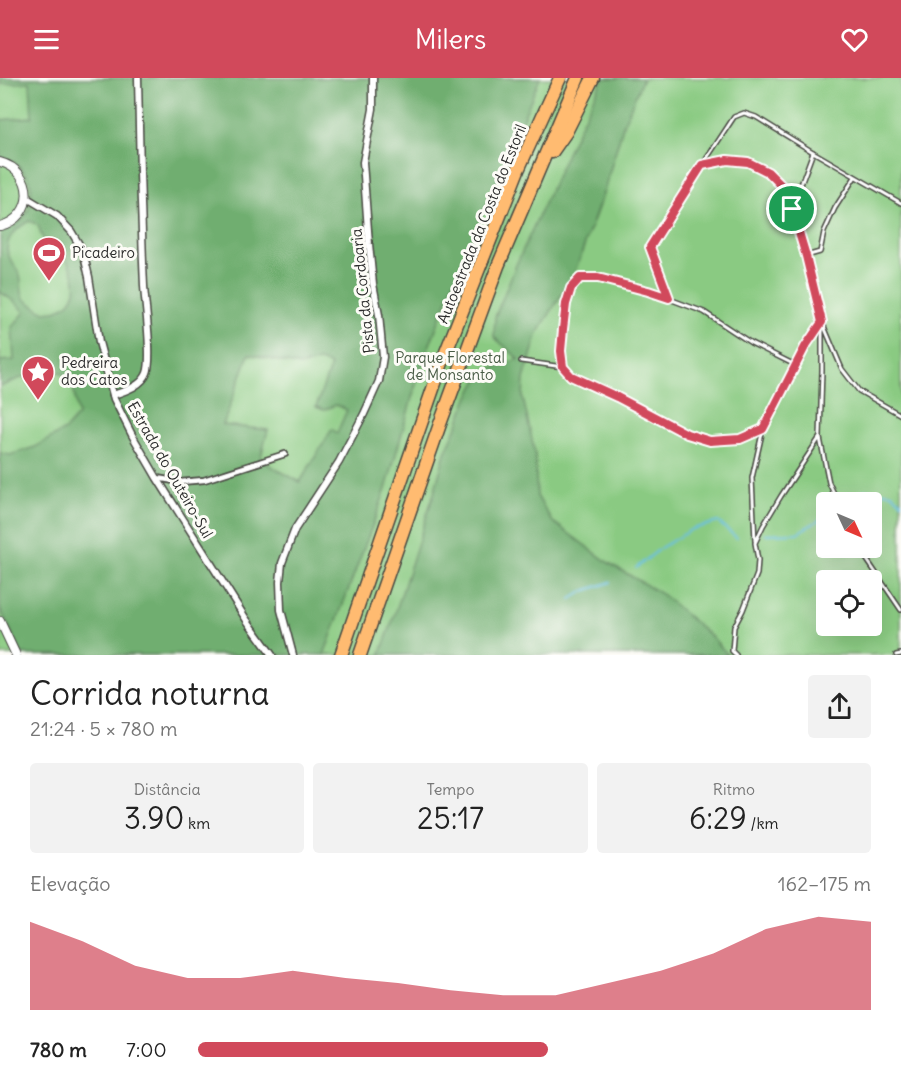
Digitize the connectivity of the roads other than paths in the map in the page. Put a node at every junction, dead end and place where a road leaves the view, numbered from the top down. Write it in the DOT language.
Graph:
graph roads {
  1 [pos="138,78"];
  2 [pos="373,78"];
  3 [pos="560,78"];
  4 [pos="578,78"];
  5 [pos="593,78"];
  6 [pos="813,152"];
  7 [pos="0,162"];
  8 [pos="702,165"];
  9 [pos="538,172"];
  10 [pos="855,177"];
  11 [pos="27,198"];
  12 [pos="901,203"];
  13 [pos="792,209"];
  14 [pos="0,226"];
  15 [pos="806,256"];
  16 [pos="669,298"];
  17 [pos="822,322"];
  18 [pos="520,361"];
  19 [pos="795,365"];
  20 [pos="563,367"];
  21 [pos="113,395"];
  22 [pos="901,415"];
  23 [pos="763,429"];
  24 [pos="820,437"];
  25 [pos="285,454"];
  26 [pos="157,478"];
  27 [pos="833,492"];
  28 [pos="755,543"];
  29 [pos="866,558"];
  30 [pos="901,610"];
  31 [pos="0,621"];
  32 [pos="901,654"];
  33 [pos="16,655"];
  34 [pos="272,655"];
  35 [pos="293,655"];
  36 [pos="341,655"];
  37 [pos="360,655"];
  38 [pos="736,655"];
  39 [pos="896,655"];
  1 -- 21 [label="street"];
  2 -- 35 [label="street, Pista da Cordoaria"];
  3 -- 36 [label="highway, Autoestrada da Costa do Estoril"];
  4 -- 9 [label="highway, Autoestrada da Costa do Estoril"];
  5 -- 9 [label="highway"];
  6 -- 8 [label="lane"];
  6 -- 10 [label="lane"];
  6 -- 13 [label="lane"];
  7 -- 11 [label="street"];
  8 -- 13 [label="lane"];
  8 -- 16 [label="lane"];
  9 -- 37 [label="highway, Autoestrada da Costa do Estoril"];
  10 -- 12 [label="lane"];
  10 -- 15 [label="lane"];
  11 -- 14 [label="street"];
  11 -- 21 [label="street, Estrada do Outeiro-Sul"];
  13 -- 15 [label="lane"];
  15 -- 17 [label="lane"];
  16 -- 19 [label="lane"];
  16 -- 20 [label="lane"];
  17 -- 19 [label="lane"];
  17 -- 22 [label="lane"];
  17 -- 24 [label="lane"];
  18 -- 20 [label="lane"];
  19 -- 23 [label="lane"];
  20 -- 23 [label="lane"];
  21 -- 26 [label="street, Estrada do Outeiro-Sul"];
  23 -- 28 [label="lane"];
  24 -- 27 [label="lane"];
  24 -- 28 [label="lane"];
  25 -- 26 [label="street"];
  26 -- 34 [label="street, Estrada do Outeiro-Sul"];
  28 -- 38 [label="lane"];
  29 -- 30 [label="lane"];
  31 -- 33 [label="street"];
  32 -- 39 [label="lane"];
}
